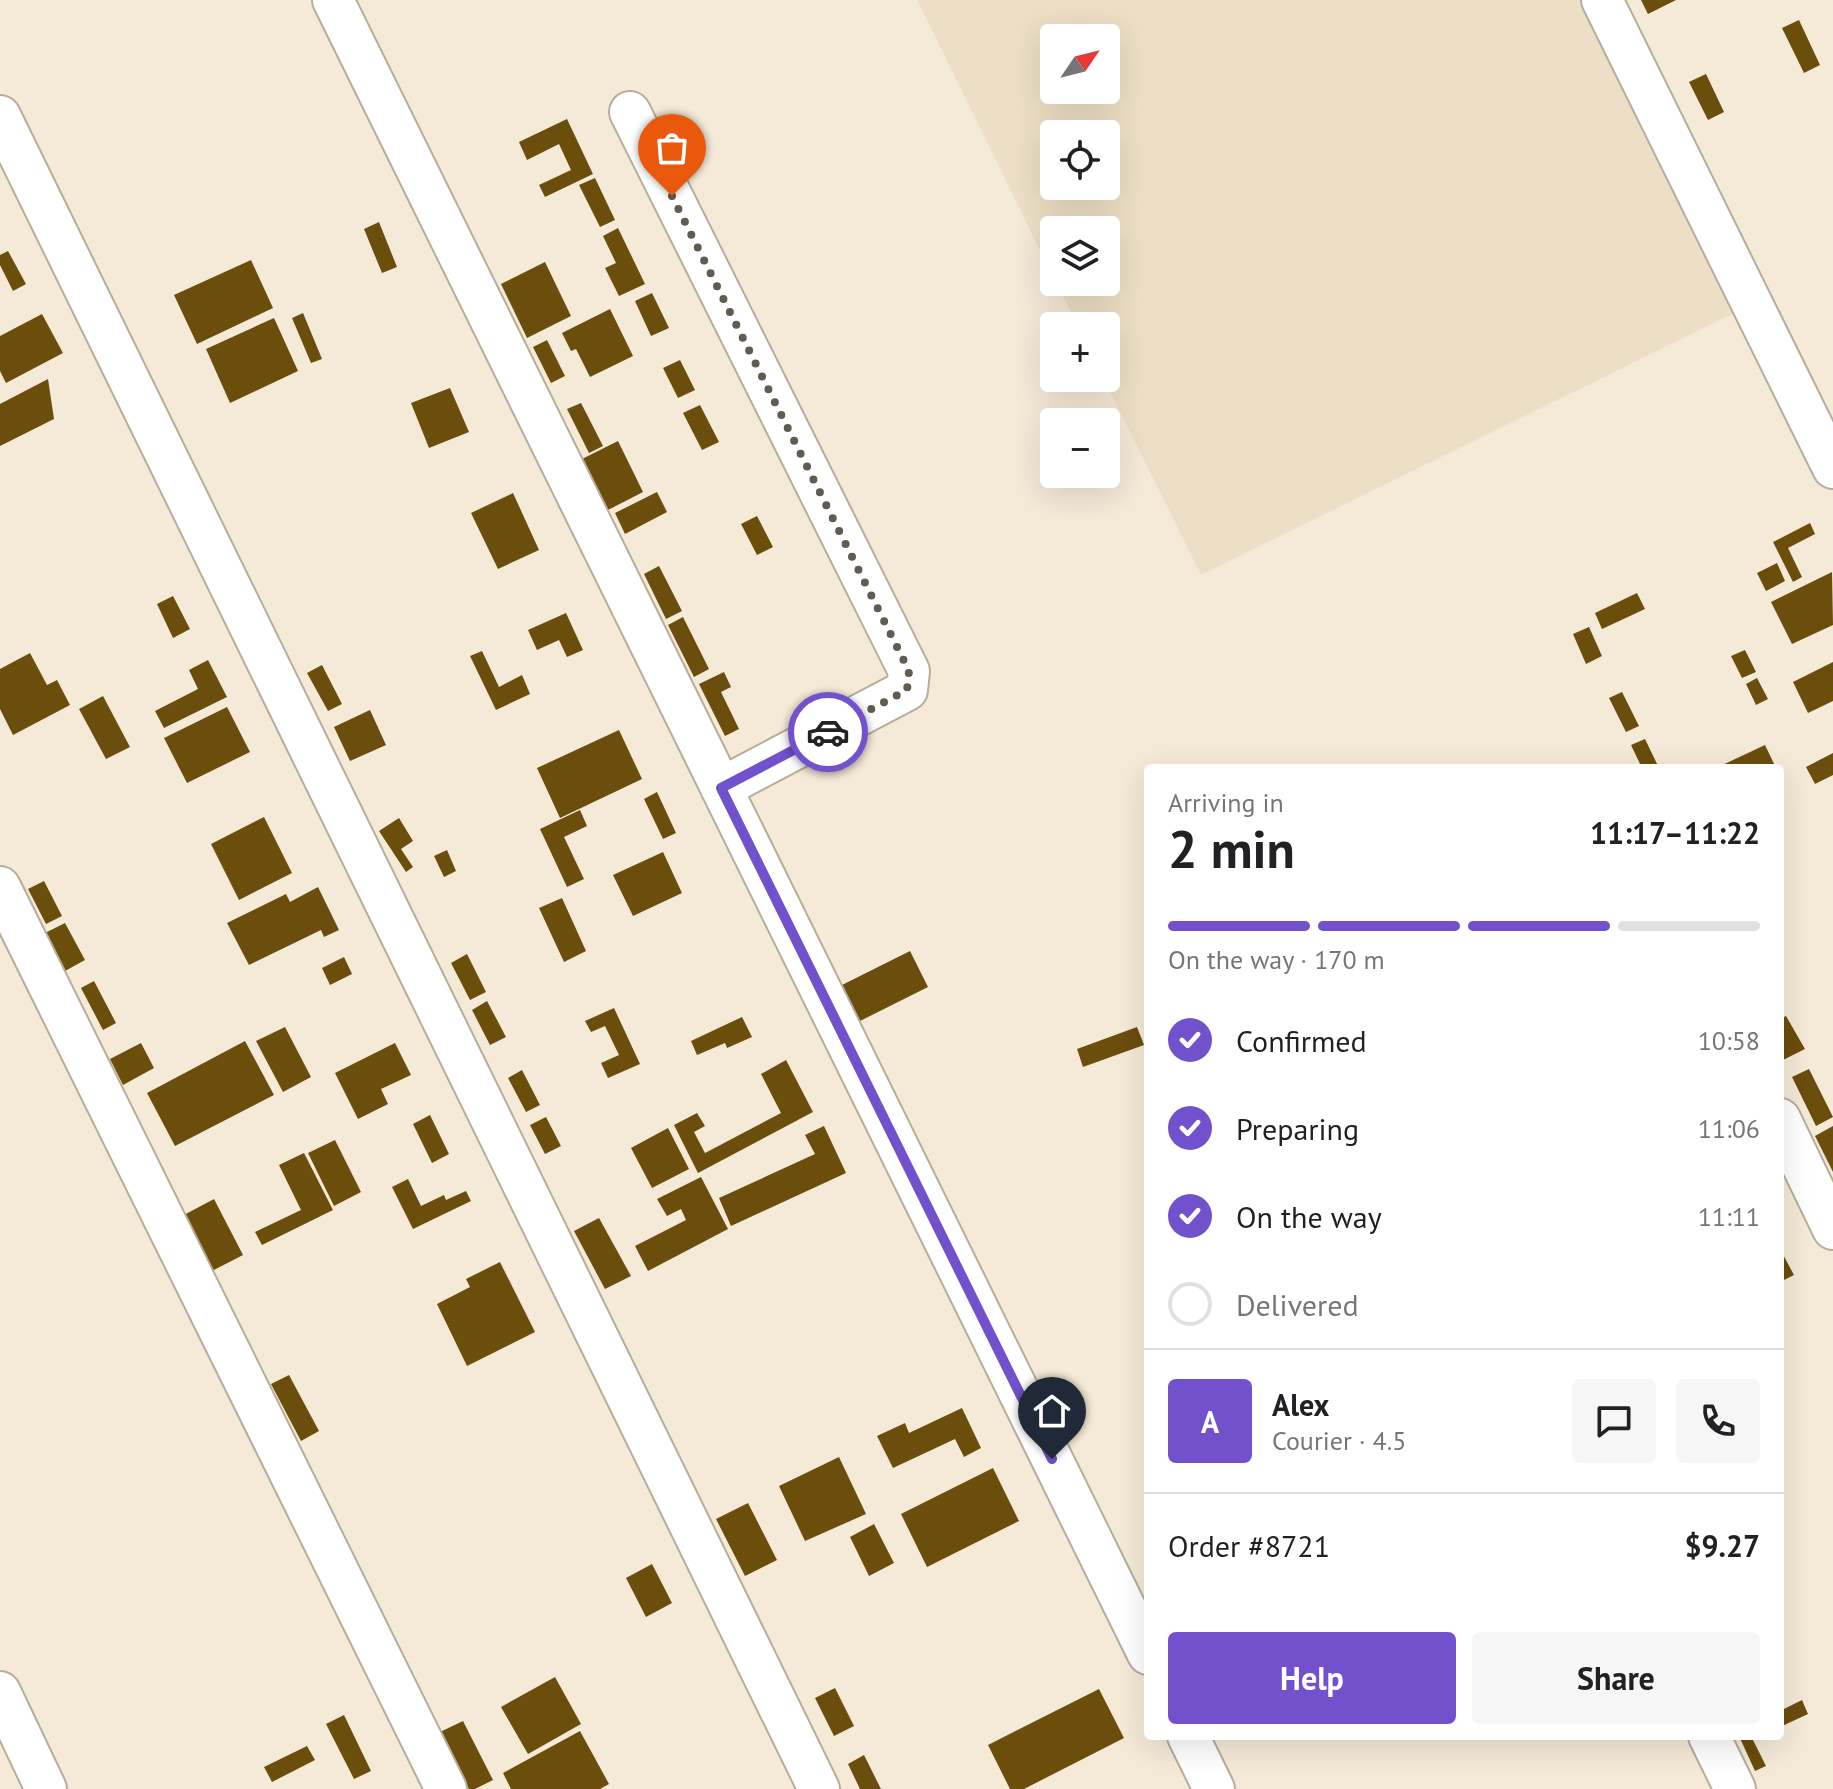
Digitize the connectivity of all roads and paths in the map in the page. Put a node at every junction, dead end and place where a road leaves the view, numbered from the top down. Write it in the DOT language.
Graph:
graph roads {
  1 [pos="333,0"];
  2 [pos="1602,0"];
  3 [pos="630,112"];
  4 [pos="0,116"];
  5 [pos="1833,468"];
  6 [pos="721,788"];
  7 [pos="0,887"];
  8 [pos="1784,1127"];
  9 [pos="1833,1229"];
  10 [pos="1144,1646"];
  11 [pos="0,1692"];
  12 [pos="1190,1740"];
  13 [pos="1711,1740"];
  14 [pos="46,1789"];
  15 [pos="446,1789"];
  16 [pos="819,1789"];
  17 [pos="1214,1789"];
  18 [pos="1735,1789"];
  1 -- 6 [label="street"];
  2 -- 5 [label="street"];
  3 -- 6 [label="street"];
  4 -- 16 [label="street"];
  6 -- 10 [label="street"];
  7 -- 15 [label="street"];
  8 -- 9 [label="street"];
  11 -- 14 [label="street"];
  12 -- 17 [label="street"];
  13 -- 18 [label="street"];
}
